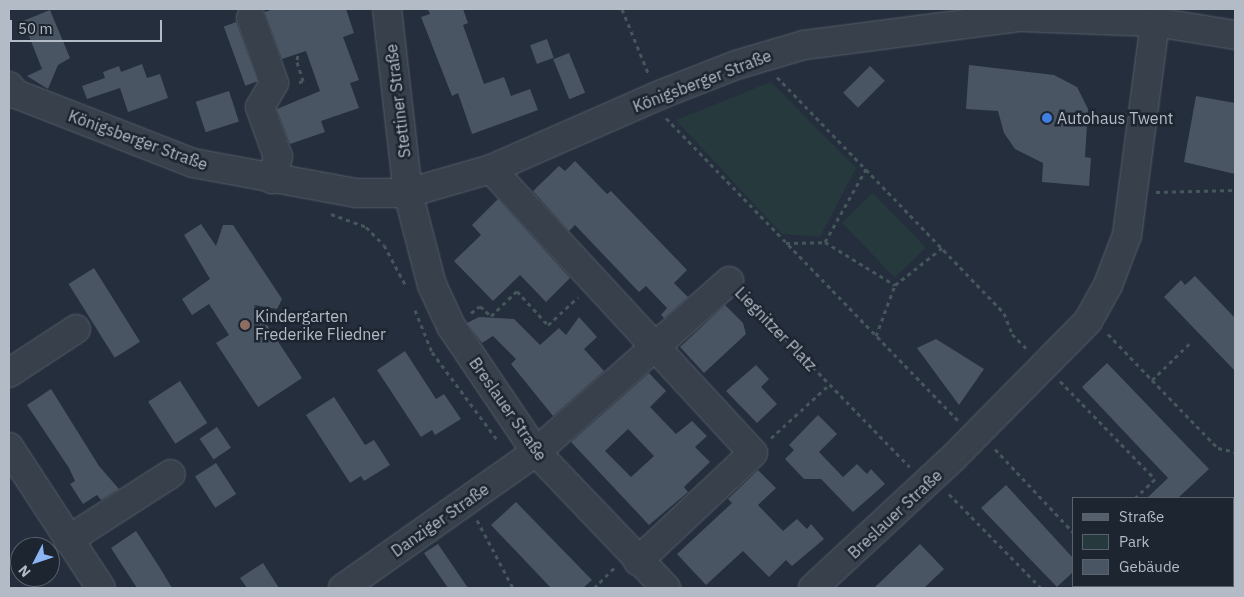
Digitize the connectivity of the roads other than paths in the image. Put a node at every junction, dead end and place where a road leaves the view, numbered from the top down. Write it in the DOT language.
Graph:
graph roads {
  1 [pos="387,9"];
  2 [pos="251,18"];
  3 [pos="1155,22"];
  4 [pos="1235,34"];
  5 [pos="11,94"];
  6 [pos="491,169"];
  7 [pos="272,179"];
  8 [pos="408,194"];
  9 [pos="729,281"];
  10 [pos="76,329"];
  11 [pos="654,347"];
  12 [pos="9,373"];
  13 [pos="9,447"];
  14 [pos="527,459"];
  15 [pos="170,474"];
  16 [pos="68,540"];
  17 [pos="634,557"];
  18 [pos="101,588"];
  19 [pos="343,588"];
  20 [pos="666,588"];
  21 [pos="812,588"];
  1 -- 8 [label="street, Stettiner Straße"];
  2 -- 7 [label="street"];
  3 -- 4 [label="street, Königsberger Straße"];
  3 -- 6 [label="street, Königsberger Straße"];
  3 -- 21 [label="street, Breslauer Straße"];
  5 -- 7 [label="street, Königsberger Straße"];
  6 -- 8 [label="street, Königsberger Straße"];
  6 -- 11 [label="street"];
  7 -- 8 [label="street, Königsberger Straße"];
  8 -- 14 [label="street, Breslauer Straße"];
  9 -- 11 [label="street, Liegnitzer Platz"];
  10 -- 12 [label="street"];
  11 -- 14 [label="street, Liegnitzer Platz"];
  11 -- 17 [label="street"];
  13 -- 16 [label="street"];
  14 -- 17 [label="street, Breslauer Straße"];
  14 -- 19 [label="street, Danziger Straße"];
  15 -- 16 [label="street"];
  16 -- 18 [label="street"];
  17 -- 20 [label="street, Breslauer Straße"];
}
